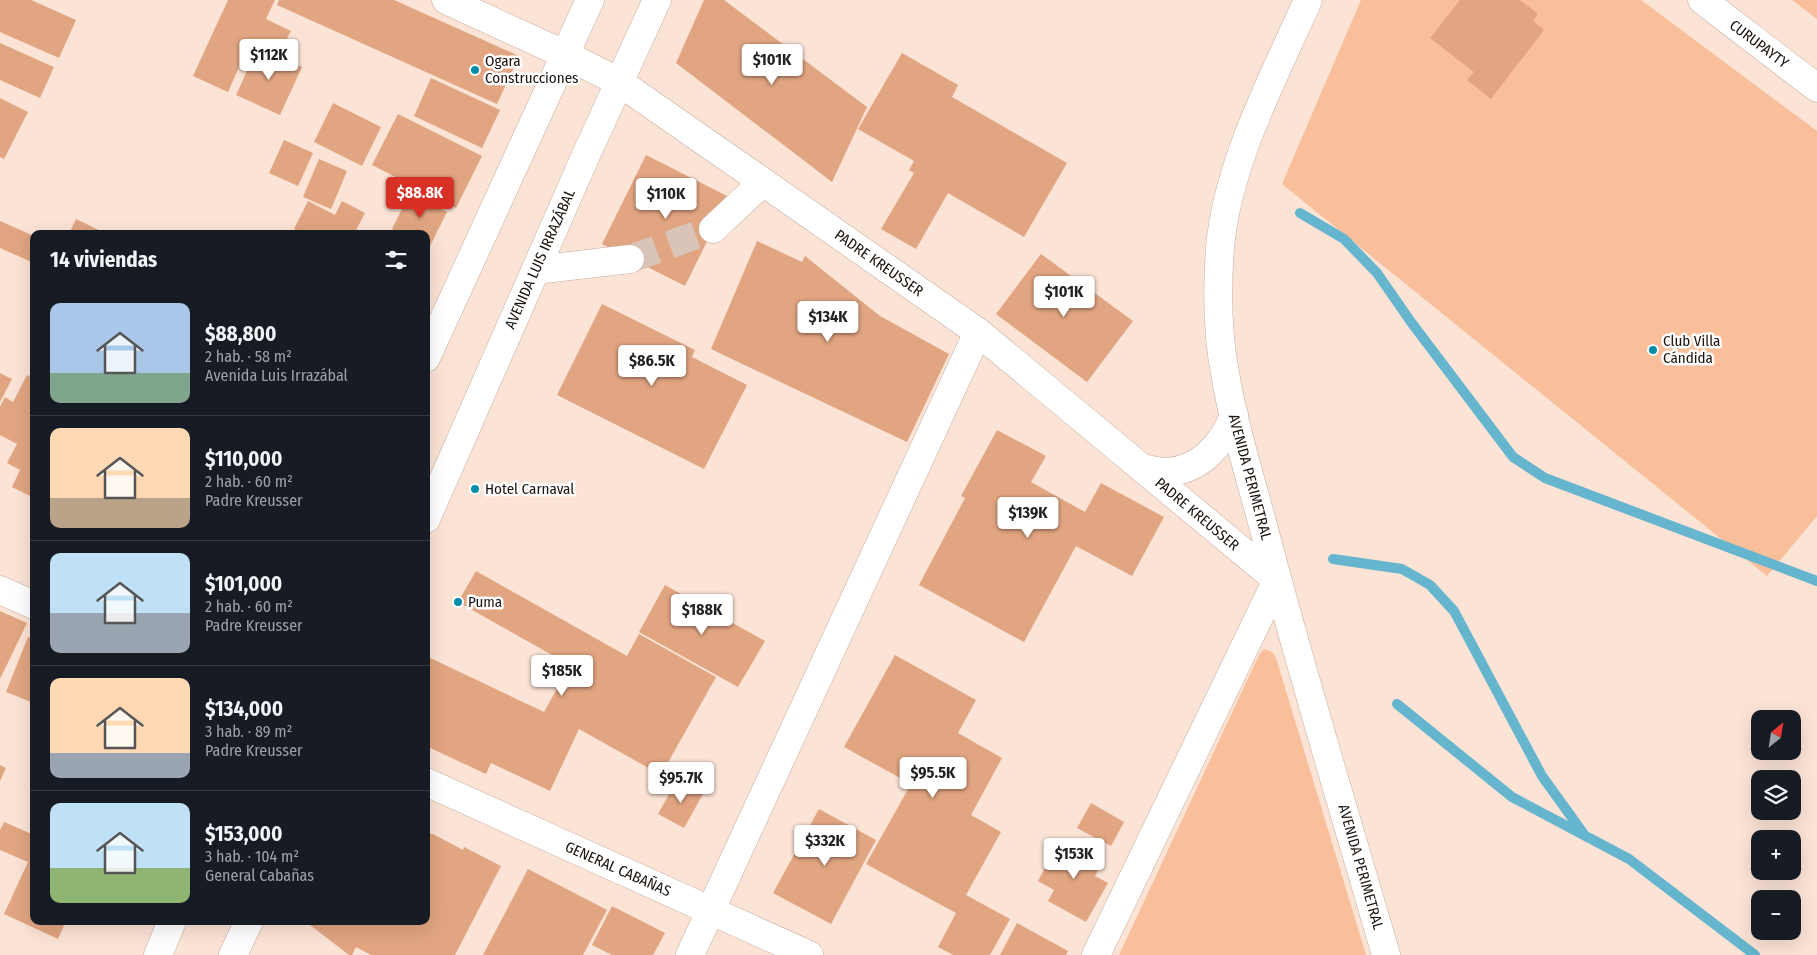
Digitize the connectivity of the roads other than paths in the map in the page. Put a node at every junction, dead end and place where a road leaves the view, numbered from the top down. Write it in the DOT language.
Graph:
graph roads {
  1 [pos="446,0"];
  2 [pos="590,0"];
  3 [pos="657,0"];
  4 [pos="1308,0"];
  5 [pos="1702,0"];
  6 [pos="566,55"];
  7 [pos="619,82"];
  8 [pos="1817,88"];
  9 [pos="763,182"];
  10 [pos="713,229"];
  11 [pos="630,259"];
  12 [pos="535,270"];
  13 [pos="978,332"];
  14 [pos="430,349"];
  15 [pos="1234,415"];
  16 [pos="1143,468"];
  17 [pos="430,510"];
  18 [pos="1277,580"];
  19 [pos="0,590"];
  20 [pos="30,603"];
  21 [pos="430,784"];
  22 [pos="710,910"];
  23 [pos="170,925"];
  24 [pos="247,925"];
  25 [pos="158,955"];
  26 [pos="233,955"];
  27 [pos="690,955"];
  28 [pos="809,955"];
  29 [pos="1096,955"];
  30 [pos="1386,955"];
  1 -- 6 [label="main road, PADRE KREUSSER"];
  2 -- 6 [label="main road"];
  3 -- 7 [label="main road, AVENIDA LUIS IRRAZÁBAL"];
  4 -- 15 [label="main road, AVENIDA PERIMETRAL"];
  5 -- 8 [label="main road, CURUPAYTY"];
  6 -- 7 [label="main road, PADRE KREUSSER"];
  6 -- 14 [label="main road"];
  7 -- 9 [label="main road, PADRE KREUSSER"];
  7 -- 12 [label="main road, AVENIDA LUIS IRRAZÁBAL"];
  9 -- 10 [label="main road"];
  9 -- 13 [label="main road, PADRE KREUSSER"];
  11 -- 12 [label="main road"];
  12 -- 17 [label="main road, AVENIDA LUIS IRRAZÁBAL"];
  13 -- 16 [label="main road, PADRE KREUSSER"];
  13 -- 22 [label="main road"];
  15 -- 16 [label="main road"];
  15 -- 18 [label="main road, AVENIDA PERIMETRAL"];
  16 -- 18 [label="main road, PADRE KREUSSER"];
  18 -- 29 [label="main road"];
  18 -- 30 [label="main road, AVENIDA PERIMETRAL"];
  19 -- 20 [label="main road"];
  21 -- 22 [label="main road, GENERAL CABAÑAS"];
  22 -- 27 [label="main road"];
  22 -- 28 [label="main road, GENERAL CABAÑAS"];
  23 -- 25 [label="main road"];
  24 -- 26 [label="main road"];
}
